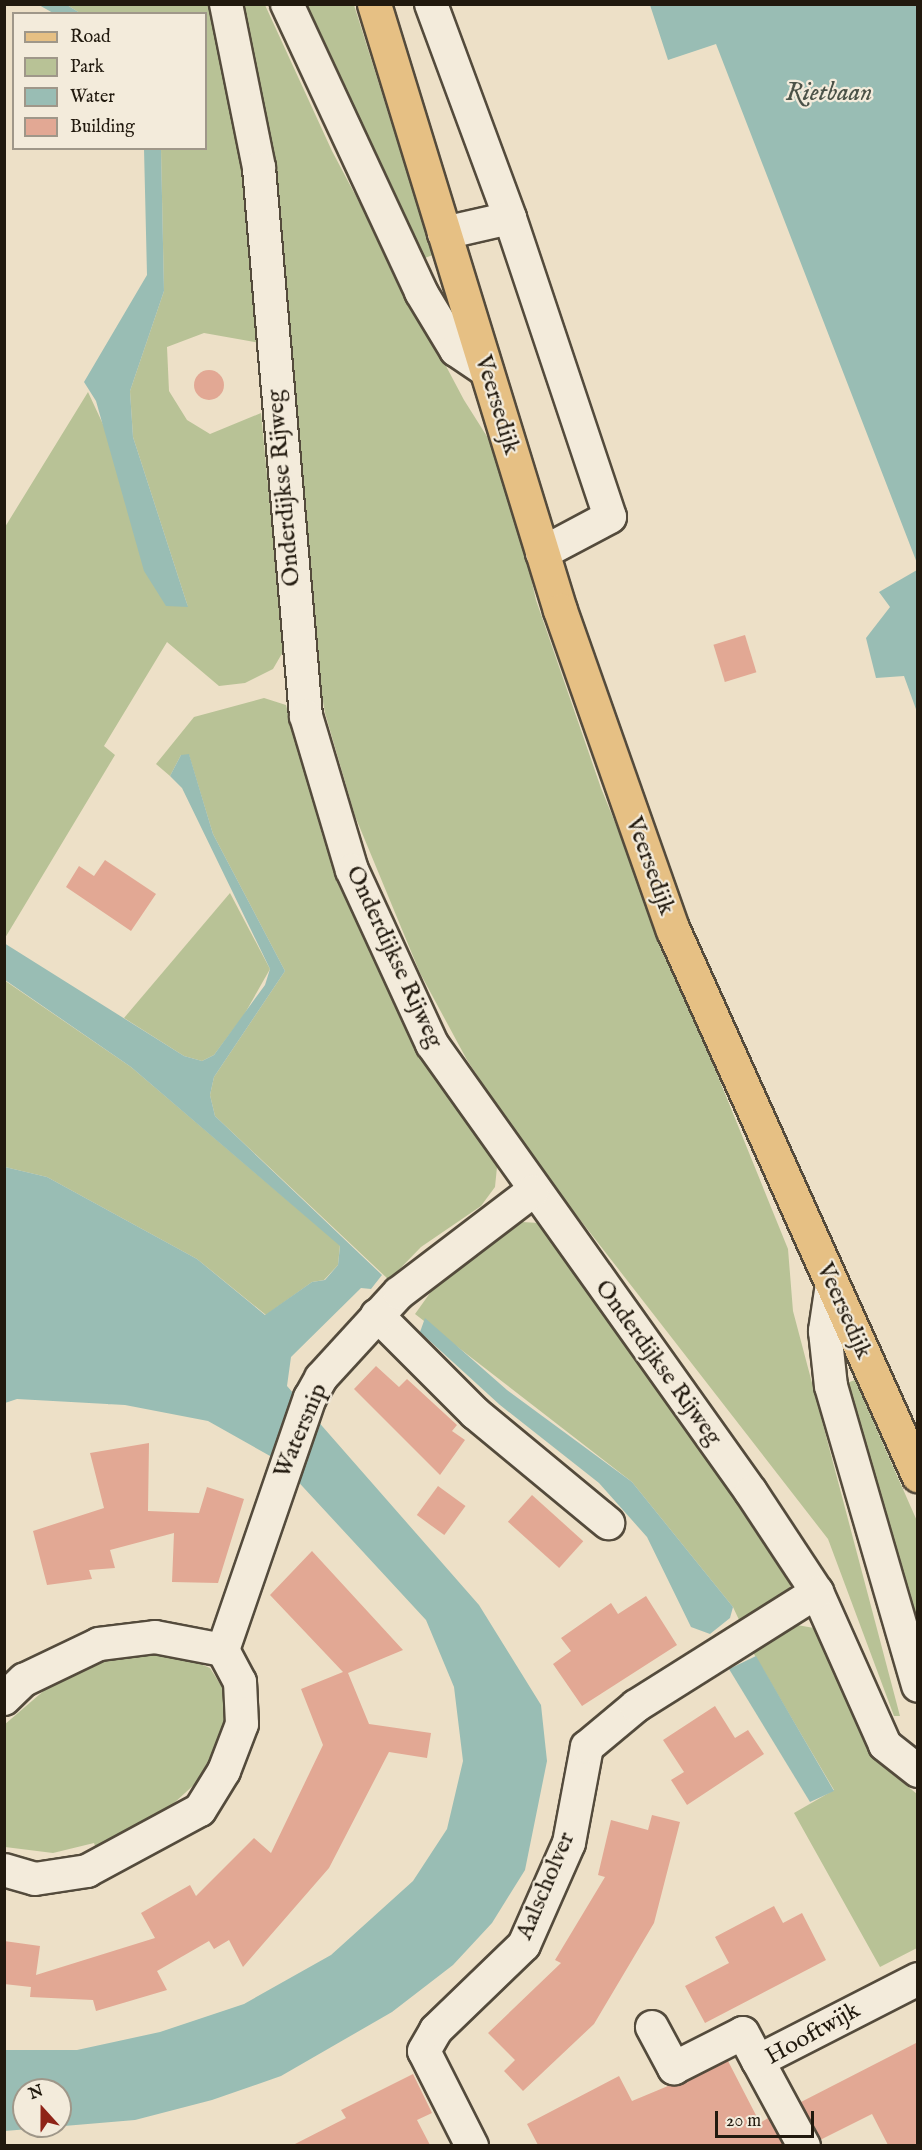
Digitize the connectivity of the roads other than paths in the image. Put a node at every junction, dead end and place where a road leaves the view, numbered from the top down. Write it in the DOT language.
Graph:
graph roads {
  1 [pos="226,4"];
  2 [pos="287,4"];
  3 [pos="374,4"];
  4 [pos="431,4"];
  5 [pos="510,218"];
  6 [pos="444,233"];
  7 [pos="487,370"];
  8 [pos="542,553"];
  9 [pos="533,1191"];
  10 [pos="832,1284"];
  11 [pos="377,1315"];
  12 [pos="918,1475"];
  13 [pos="608,1523"];
  14 [pos="817,1592"];
  15 [pos="223,1650"];
  16 [pos="918,1686"];
  17 [pos="4,1700"];
  18 [pos="918,1771"];
  19 [pos="4,1870"];
  20 [pos="918,1979"];
  21 [pos="652,2027"];
  22 [pos="758,2061"];
  23 [pos="472,2145"];
  24 [pos="804,2145"];
  1 -- 9 [label="street, Onderdijkse Rijweg"];
  2 -- 7 [label="street"];
  3 -- 6 [label="main road, Veersedijk"];
  4 -- 5 [label="street"];
  5 -- 6 [label="street"];
  5 -- 8 [label="street"];
  6 -- 7 [label="main road, Veersedijk"];
  7 -- 8 [label="main road, Veersedijk"];
  8 -- 10 [label="main road, Veersedijk"];
  9 -- 11 [label="street, Watersnip"];
  9 -- 14 [label="street, Onderdijkse Rijweg"];
  10 -- 12 [label="main road, Veersedijk"];
  10 -- 16 [label="street"];
  11 -- 13 [label="street"];
  11 -- 15 [label="street, Watersnip"];
  14 -- 18 [label="street, Onderdijkse Rijweg"];
  14 -- 23 [label="street, Aalscholver"];
  15 -- 17 [label="street"];
  15 -- 19 [label="street"];
  20 -- 22 [label="street, Hooftwijk"];
  21 -- 22 [label="street"];
  22 -- 24 [label="street, Hooftwijk"];
}
